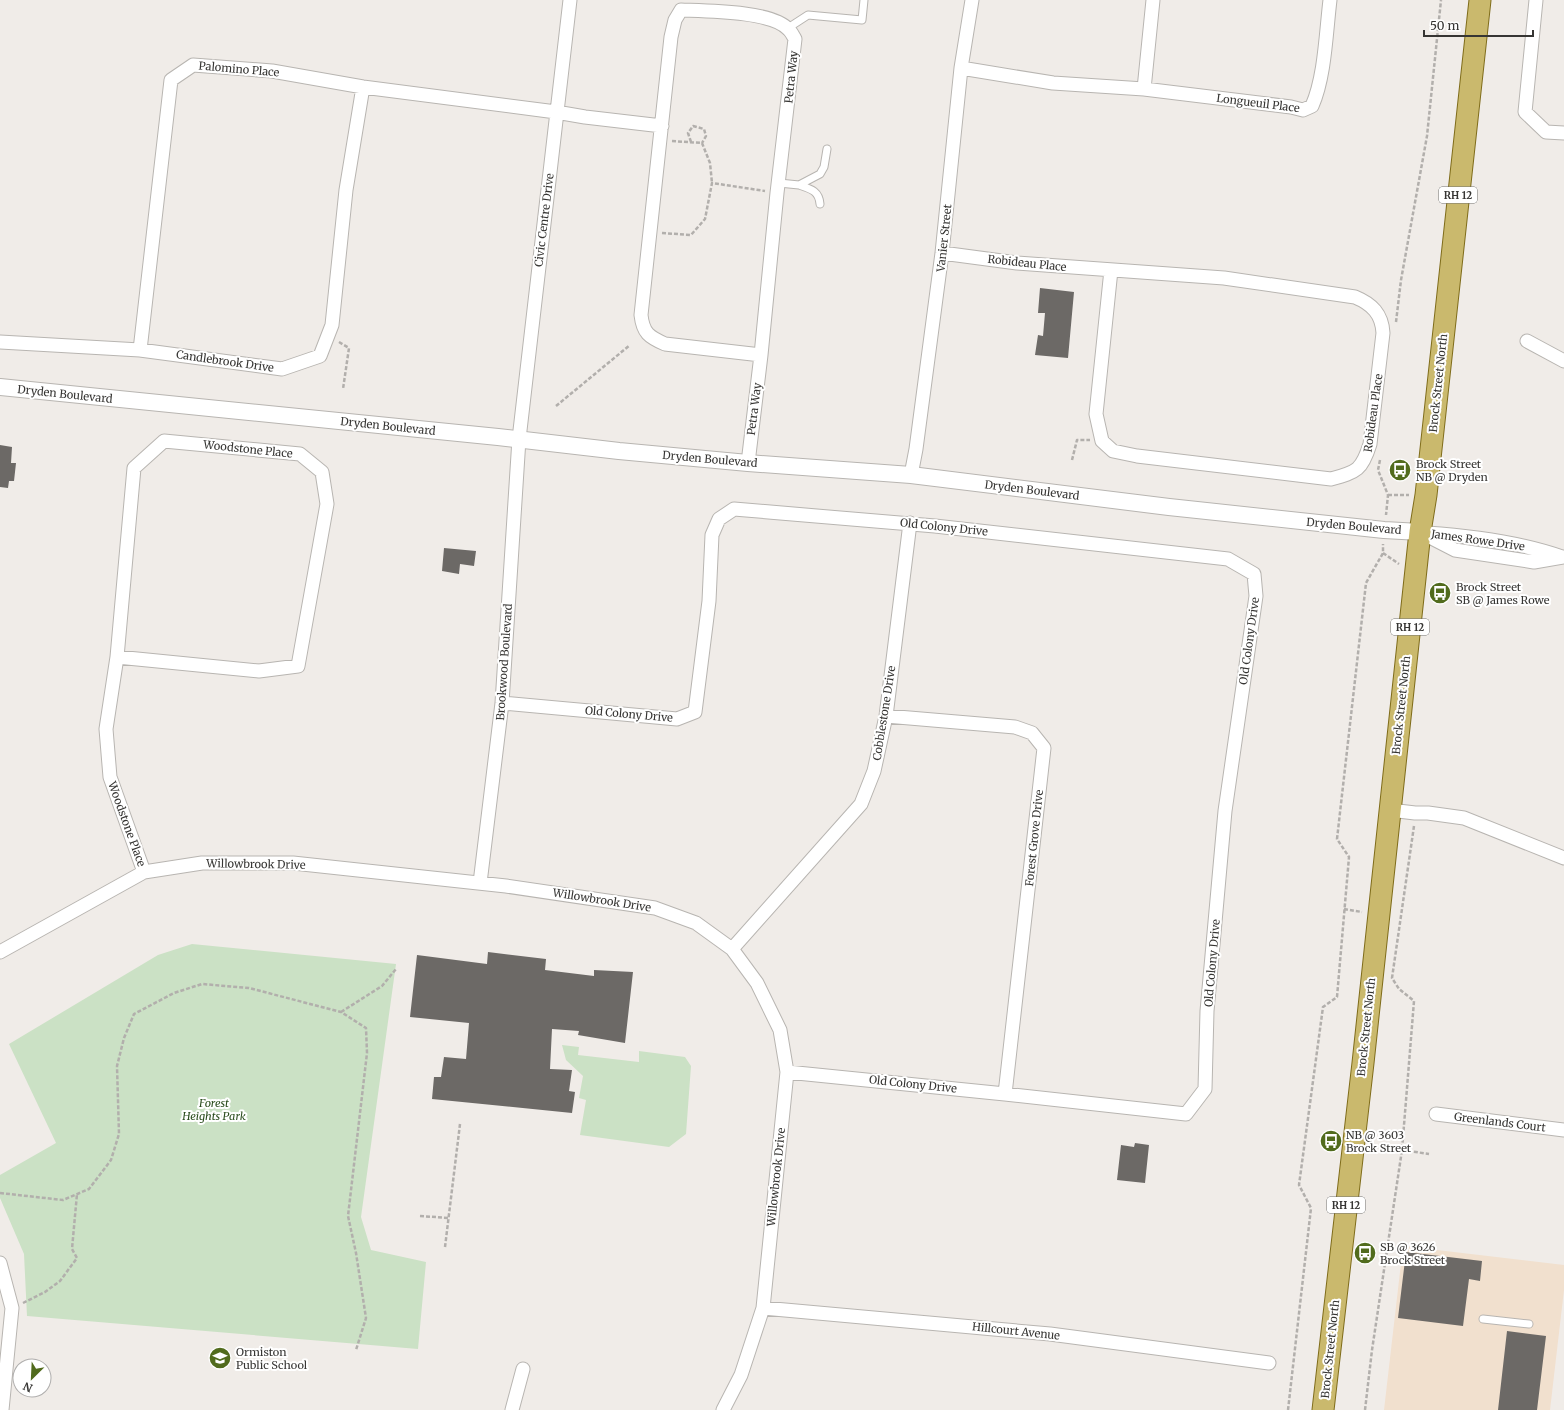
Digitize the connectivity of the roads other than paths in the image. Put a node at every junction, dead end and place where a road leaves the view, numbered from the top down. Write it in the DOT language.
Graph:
graph roads {
  1 [pos="570,0"];
  2 [pos="864,0"];
  3 [pos="972,0"];
  4 [pos="1153,0"];
  5 [pos="1330,0"];
  6 [pos="1480,0"];
  7 [pos="1536,0"];
  8 [pos="788,28"];
  9 [pos="962,68"];
  10 [pos="363,88"];
  11 [pos="1144,89"];
  12 [pos="556,112"];
  13 [pos="662,126"];
  14 [pos="1564,133"];
  15 [pos="827,149"];
  16 [pos="799,185"];
  17 [pos="778,188"];
  18 [pos="820,204"];
  19 [pos="942,253"];
  20 [pos="1111,270"];
  21 [pos="1527,341"];
  22 [pos="0,342"];
  23 [pos="140,350"];
  24 [pos="761,355"];
  25 [pos="1564,361"];
  26 [pos="0,387"];
  27 [pos="519,439"];
  28 [pos="748,463"];
  29 [pos="911,475"];
  30 [pos="910,523"];
  31 [pos="1420,532"];
  32 [pos="1564,557"];
  33 [pos="116,657"];
  34 [pos="502,703"];
  35 [pos="886,716"];
  36 [pos="1390,810"];
  37 [pos="1564,858"];
  38 [pos="144,872"];
  39 [pos="480,883"];
  40 [pos="732,949"];
  41 [pos="0,952"];
  42 [pos="787,1072"];
  43 [pos="1005,1094"];
  44 [pos="1436,1114"];
  45 [pos="1564,1130"];
  46 [pos="0,1263"];
  47 [pos="763,1308"];
  48 [pos="1483,1318"];
  49 [pos="1529,1324"];
  50 [pos="1269,1363"];
  51 [pos="523,1369"];
  52 [pos="2,1410"];
  53 [pos="512,1410"];
  54 [pos="723,1410"];
  55 [pos="1323,1410"];
  1 -- 12 [label="street, Civic Centre Drive"];
  2 -- 8 [label="lane"];
  3 -- 9 [label="street, Vanier Street"];
  4 -- 11 [label="street"];
  5 -- 11 [label="street, Longueuil Place"];
  6 -- 31 [label="main road, Brock Street North / RH 12"];
  7 -- 14 [label="street"];
  8 -- 13 [label="street"];
  8 -- 17 [label="street, Petra Way"];
  9 -- 11 [label="street, Longueuil Place"];
  9 -- 19 [label="street, Vanier Street"];
  10 -- 12 [label="street, Palomino Place"];
  10 -- 23 [label="street, Candlebrook Drive"];
  10 -- 23 [label="street, Palomino Place"];
  12 -- 13 [label="street"];
  12 -- 27 [label="street, Civic Centre Drive"];
  13 -- 24 [label="street"];
  15 -- 16 [label="lane"];
  16 -- 17 [label="lane"];
  16 -- 18 [label="lane"];
  17 -- 24 [label="street, Petra Way"];
  19 -- 20 [label="street, Robideau Place"];
  19 -- 29 [label="street, Vanier Street"];
  20 -- 20 [label="street, Robideau Place"];
  21 -- 25 [label="street"];
  22 -- 23 [label="street, Candlebrook Drive"];
  24 -- 28 [label="street, Petra Way"];
  26 -- 27 [label="street, Dryden Boulevard"];
  27 -- 28 [label="street, Dryden Boulevard"];
  27 -- 34 [label="street, Brookwood Boulevard"];
  28 -- 29 [label="street, Dryden Boulevard"];
  29 -- 31 [label="street, Dryden Boulevard"];
  30 -- 34 [label="street, Old Colony Drive"];
  30 -- 35 [label="street, Cobblestone Drive"];
  30 -- 43 [label="street, Old Colony Drive"];
  31 -- 32 [label="street, James Rowe Drive"];
  31 -- 36 [label="main road, Brock Street North / RH 12"];
  33 -- 33 [label="street, Woodstone Place"];
  33 -- 38 [label="street, Woodstone Place"];
  34 -- 39 [label="street, Brookwood Boulevard"];
  35 -- 40 [label="street, Cobblestone Drive"];
  35 -- 43 [label="street, Forest Grove Drive"];
  36 -- 37 [label="street"];
  36 -- 55 [label="main road, Brock Street North / RH 12"];
  38 -- 39 [label="street, Willowbrook Drive"];
  38 -- 41 [label="street, Willowbrook Drive"];
  39 -- 40 [label="street, Willowbrook Drive"];
  40 -- 42 [label="street, Willowbrook Drive"];
  42 -- 43 [label="street, Old Colony Drive"];
  42 -- 47 [label="street, Willowbrook Drive"];
  44 -- 45 [label="street, Greenlands Court"];
  46 -- 52 [label="street"];
  47 -- 50 [label="street, Hillcourt Avenue"];
  47 -- 54 [label="street, Willowbrook Drive"];
  48 -- 49 [label="lane"];
  51 -- 53 [label="street"];
}
